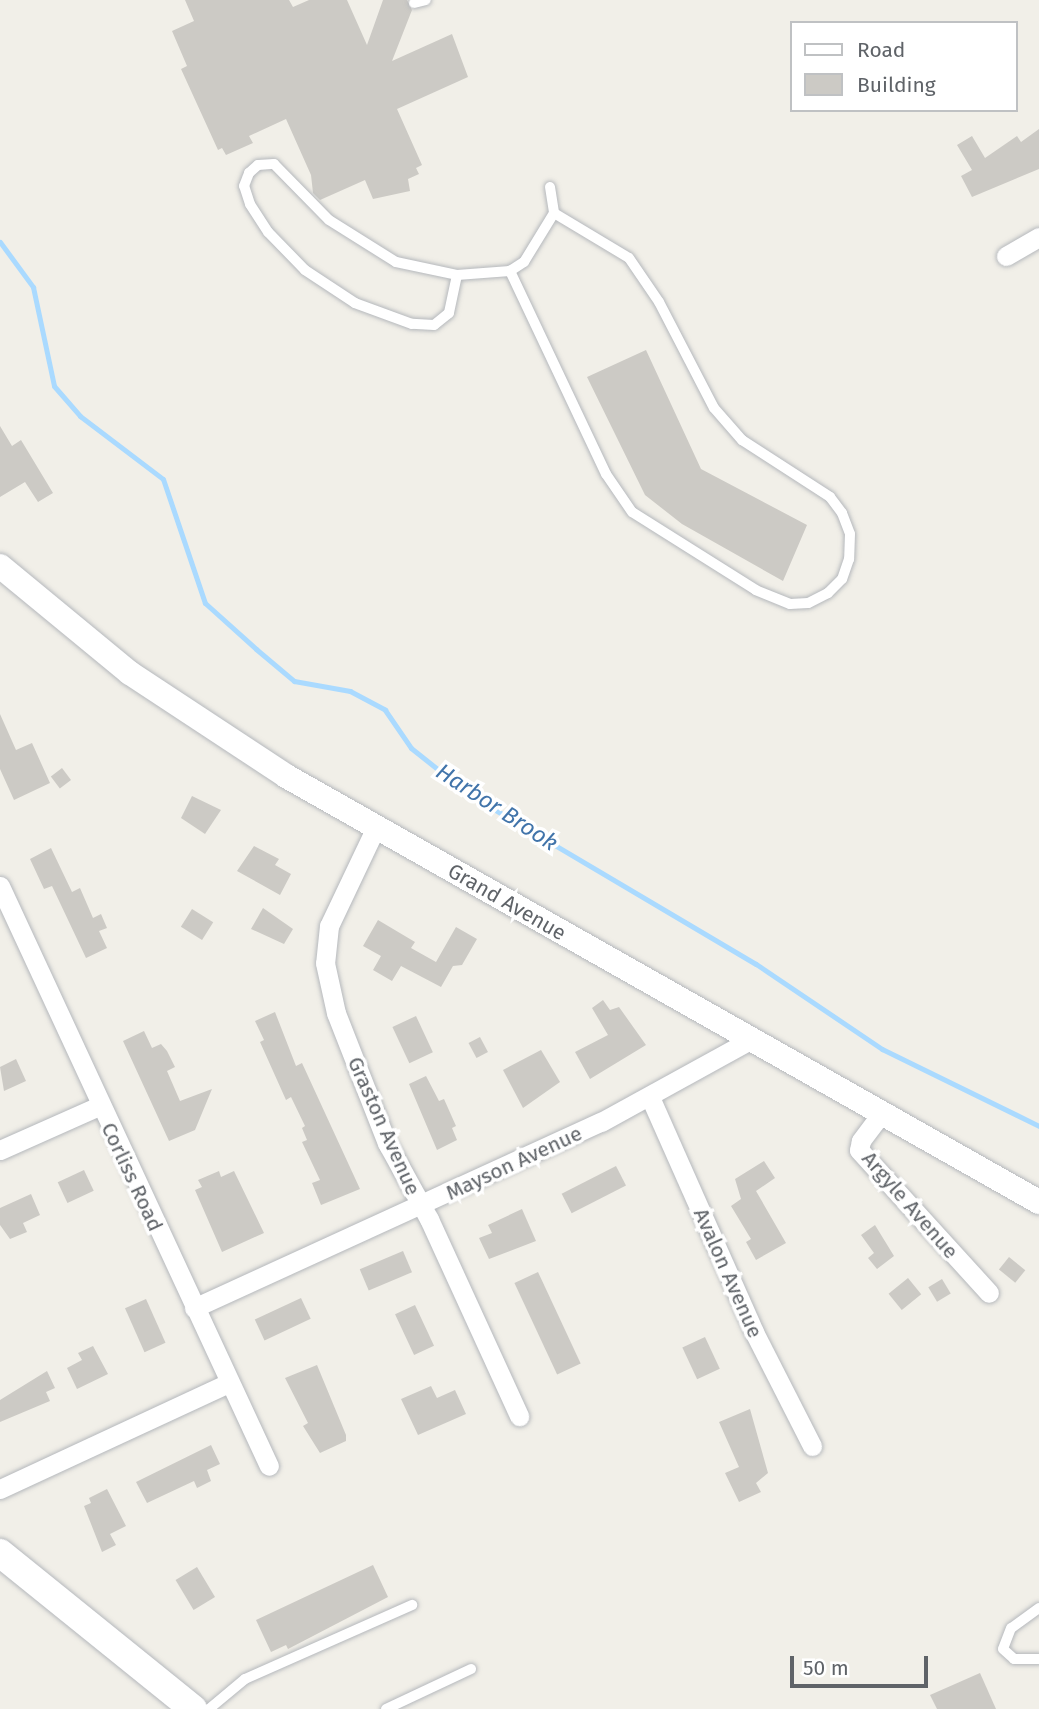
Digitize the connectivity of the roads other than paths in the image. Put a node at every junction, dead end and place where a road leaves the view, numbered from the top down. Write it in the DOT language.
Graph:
graph roads {
  1 [pos="426,0"];
  2 [pos="414,4"];
  3 [pos="550,187"];
  4 [pos="554,213"];
  5 [pos="1039,237"];
  6 [pos="1006,256"];
  7 [pos="510,271"];
  8 [pos="457,275"];
  9 [pos="0,566"];
  10 [pos="376,827"];
  11 [pos="0,886"];
  12 [pos="750,1040"];
  13 [pos="650,1097"];
  14 [pos="99,1106"];
  15 [pos="881,1114"];
  16 [pos="0,1150"];
  17 [pos="1039,1202"];
  18 [pos="421,1207"];
  19 [pos="989,1293"];
  20 [pos="194,1308"];
  21 [pos="228,1383"];
  22 [pos="519,1416"];
  23 [pos="812,1446"];
  24 [pos="269,1465"];
  25 [pos="0,1489"];
  26 [pos="0,1553"];
  27 [pos="412,1605"];
  28 [pos="1039,1608"];
  29 [pos="1039,1659"];
  30 [pos="471,1669"];
  31 [pos="193,1709"];
  32 [pos="209,1709"];
  33 [pos="386,1709"];
  1 -- 2 [label="lane"];
  3 -- 4 [label="lane"];
  4 -- 7 [label="lane"];
  4 -- 7 [label="lane"];
  5 -- 6 [label="street"];
  7 -- 8 [label="lane"];
  8 -- 8 [label="lane"];
  9 -- 10 [label="street, Grand Avenue"];
  10 -- 12 [label="street, Grand Avenue"];
  10 -- 18 [label="street, Graston Avenue"];
  11 -- 14 [label="street, Corliss Road"];
  12 -- 13 [label="street, Mayson Avenue"];
  12 -- 15 [label="street, Grand Avenue"];
  13 -- 18 [label="street, Mayson Avenue"];
  13 -- 23 [label="street, Avalon Avenue"];
  14 -- 16 [label="street"];
  14 -- 20 [label="street, Corliss Road"];
  15 -- 17 [label="street, Grand Avenue"];
  15 -- 19 [label="street, Argyle Avenue"];
  18 -- 20 [label="street, Mayson Avenue"];
  18 -- 22 [label="street, Graston Avenue"];
  20 -- 21 [label="street, Corliss Road"];
  21 -- 24 [label="street, Corliss Road"];
  21 -- 25 [label="street"];
  26 -- 31 [label="main road"];
  27 -- 32 [label="lane"];
  28 -- 29 [label="lane"];
  30 -- 33 [label="lane"];
}
